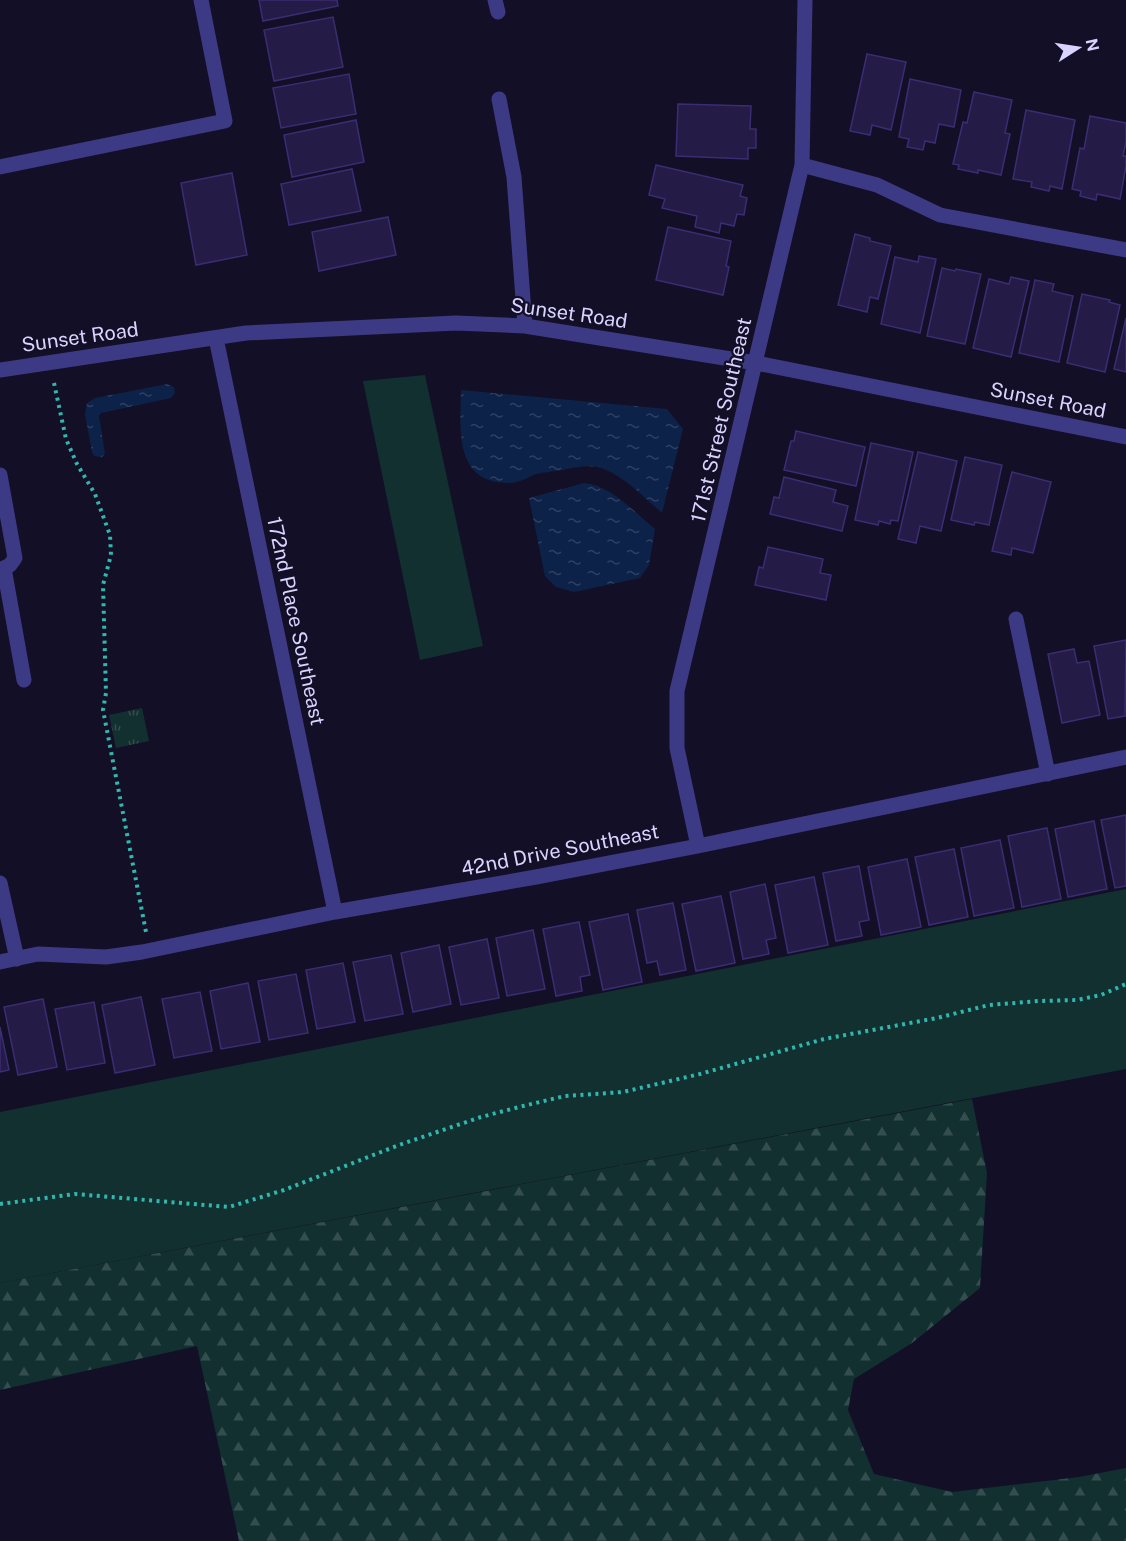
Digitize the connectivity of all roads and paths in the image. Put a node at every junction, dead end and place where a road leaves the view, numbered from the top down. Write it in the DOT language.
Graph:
graph roads {
  1 [pos="201,0"];
  2 [pos="805,0"];
  3 [pos="499,99"];
  4 [pos="802,165"];
  5 [pos="0,166"];
  6 [pos="1126,250"];
  7 [pos="525,326"];
  8 [pos="216,338"];
  9 [pos="51,363"];
  10 [pos="756,363"];
  11 [pos="0,370"];
  12 [pos="1126,437"];
  13 [pos="0,475"];
  14 [pos="1016,619"];
  15 [pos="24,680"];
  16 [pos="1126,757"];
  17 [pos="1048,774"];
  18 [pos="698,846"];
  19 [pos="0,882"];
  20 [pos="335,912"];
  21 [pos="150,950"];
  22 [pos="17,959"];
  23 [pos="0,962"];
  24 [pos="1126,984"];
  25 [pos="0,1203"];
  1 -- 5 [label="street"];
  2 -- 4 [label="street, 171st Street Southeast"];
  3 -- 7 [label="street"];
  4 -- 6 [label="street"];
  4 -- 10 [label="street, 171st Street Southeast"];
  7 -- 8 [label="street, Sunset Road"];
  7 -- 10 [label="street, Sunset Road"];
  8 -- 9 [label="street, Sunset Road"];
  8 -- 20 [label="street, 172nd Place Southeast"];
  9 -- 11 [label="street, Sunset Road"];
  9 -- 21 [label="path"];
  10 -- 12 [label="street, Sunset Road"];
  10 -- 18 [label="street, 171st Street Southeast"];
  13 -- 15 [label="street"];
  14 -- 17 [label="street"];
  16 -- 17 [label="street, 42nd Drive Southeast"];
  17 -- 18 [label="street, 42nd Drive Southeast"];
  18 -- 20 [label="street, 42nd Drive Southeast"];
  19 -- 22 [label="street"];
  20 -- 21 [label="street, 42nd Drive Southeast"];
  21 -- 22 [label="street, 42nd Drive Southeast"];
  22 -- 23 [label="street, 42nd Drive Southeast"];
  24 -- 25 [label="path"];
}
